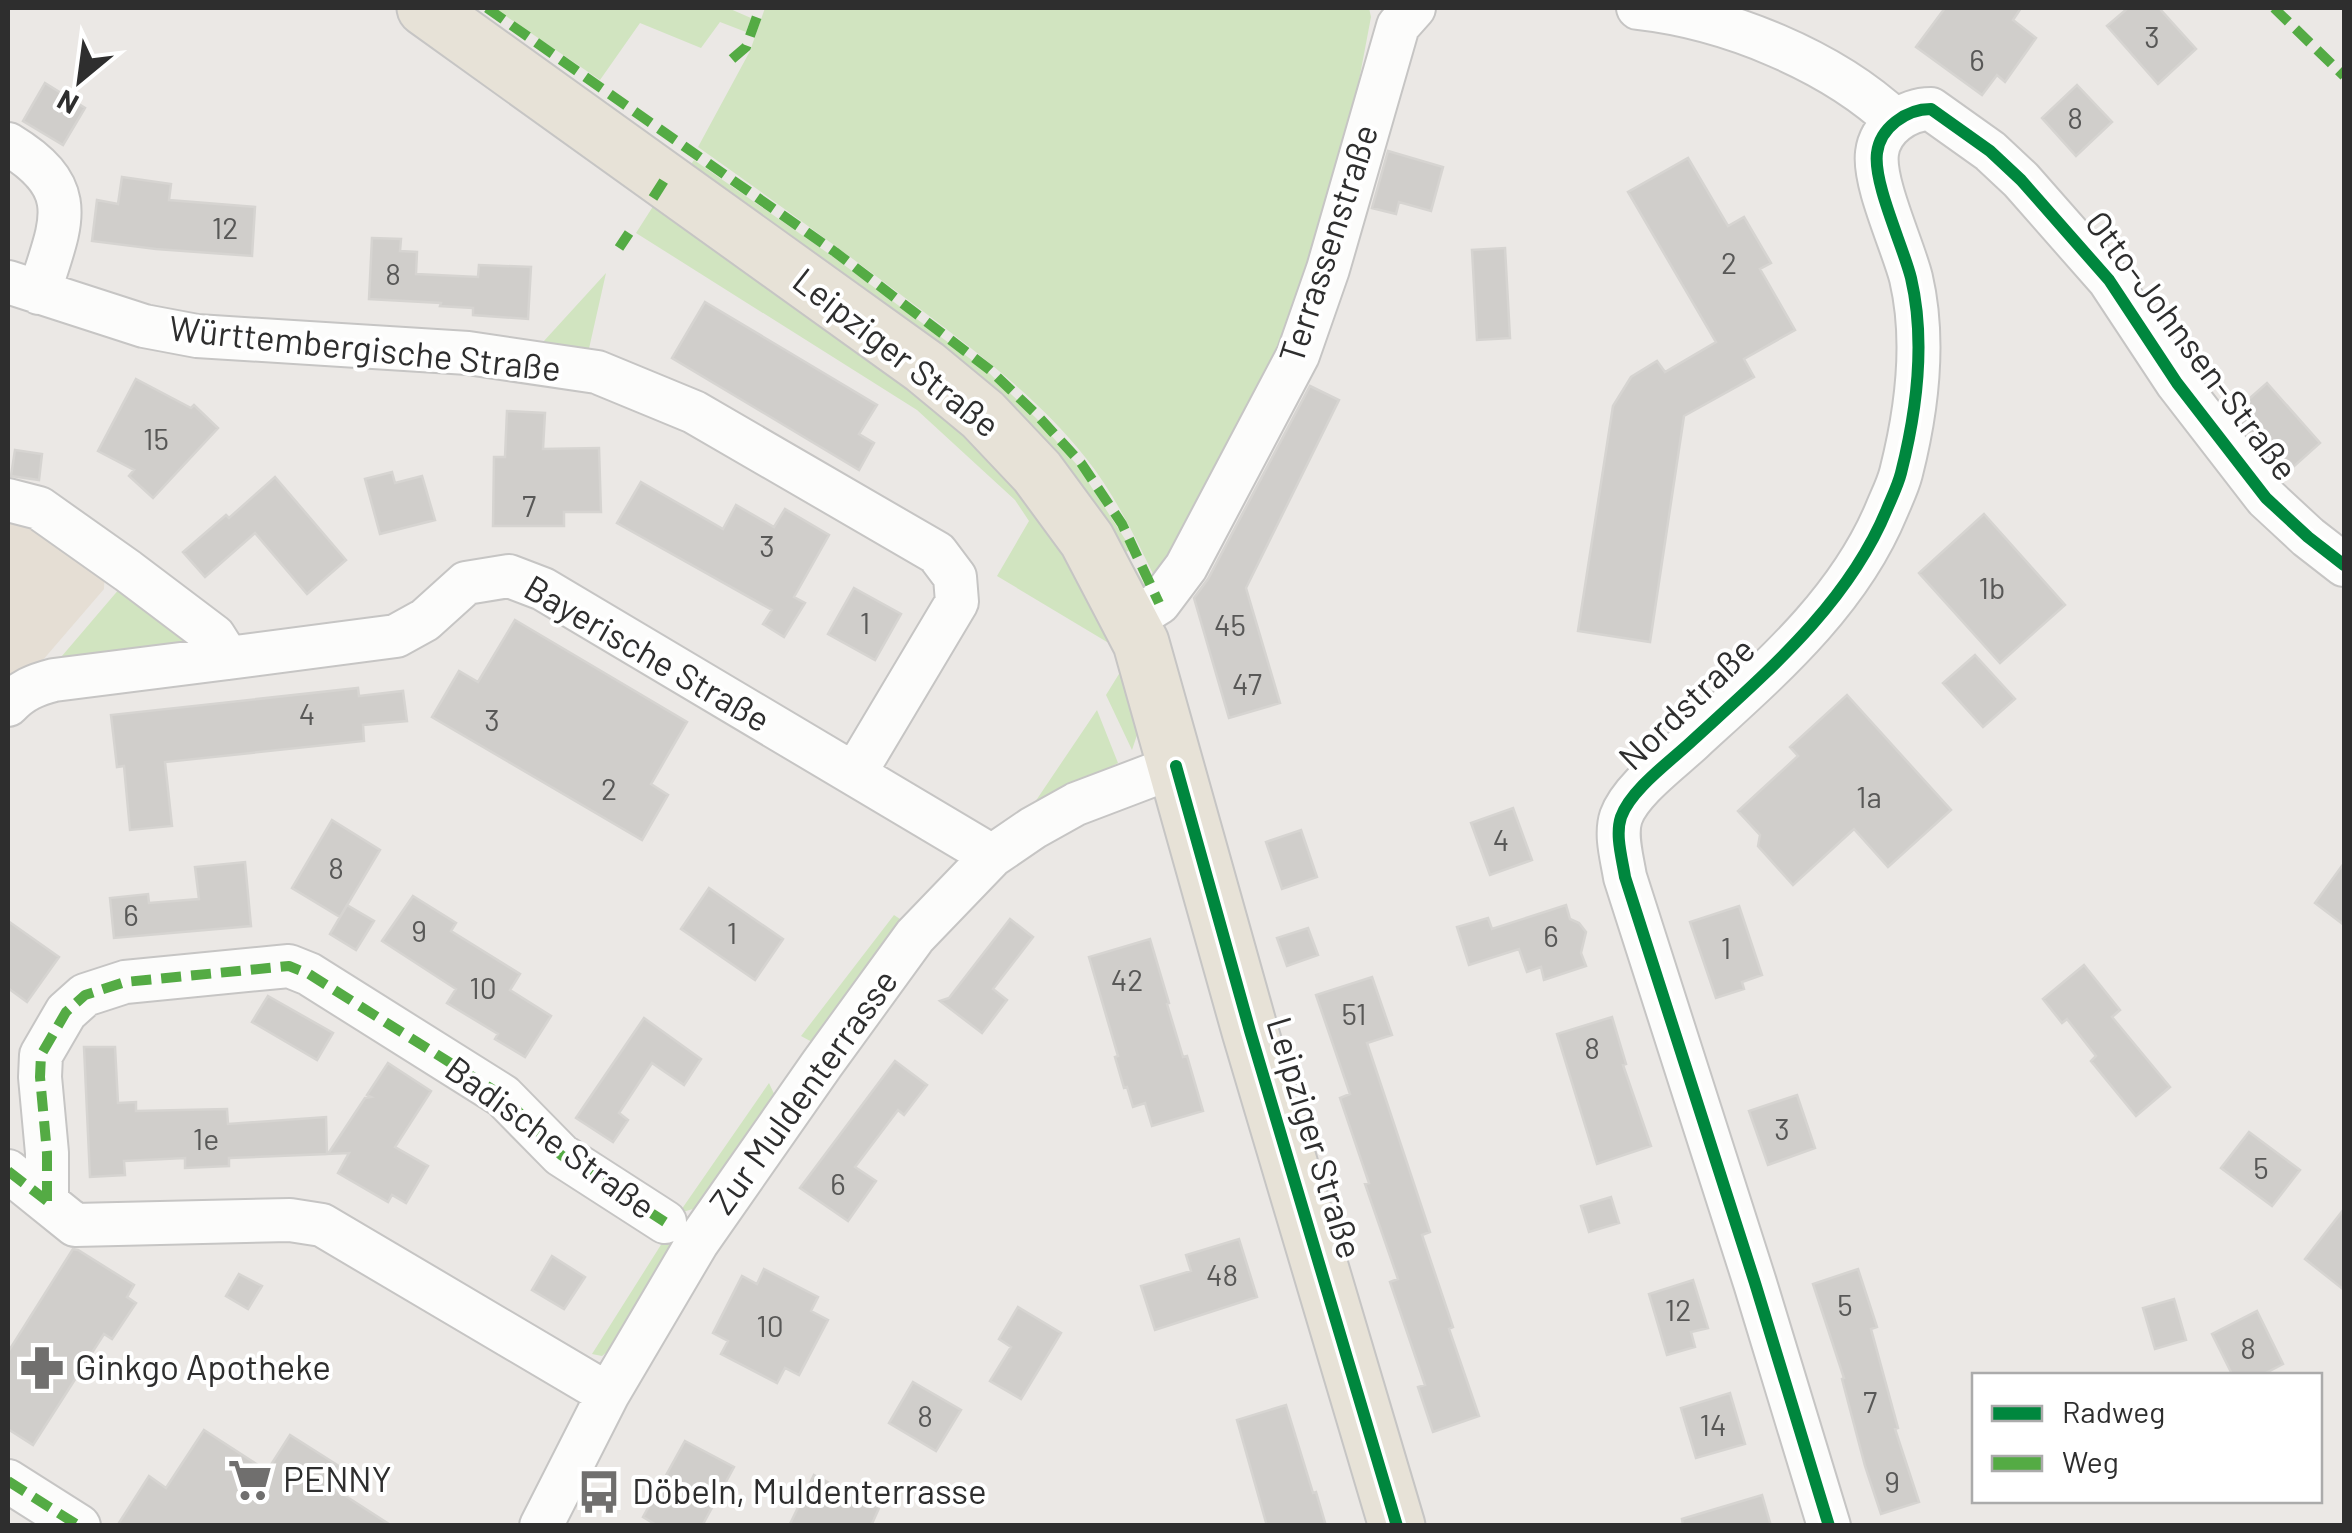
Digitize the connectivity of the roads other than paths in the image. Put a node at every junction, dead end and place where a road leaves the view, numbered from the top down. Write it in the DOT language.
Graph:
graph roads {
  1 [pos="425,8"];
  2 [pos="1414,8"];
  3 [pos="1650,8"];
  4 [pos="1896,121"];
  5 [pos="8,144"];
  6 [pos="24,288"];
  7 [pos="8,500"];
  8 [pos="2344,565"];
  9 [pos="1130,621"];
  10 [pos="228,658"];
  11 [pos="8,704"];
  12 [pos="1176,766"];
  13 [pos="855,773"];
  14 [pos="992,856"];
  15 [pos="8,1171"];
  16 [pos="47,1201"];
  17 [pos="664,1222"];
  18 [pos="608,1394"];
  19 [pos="8,1480"];
  20 [pos="79,1526"];
  21 [pos="541,1526"];
  22 [pos="1397,1526"];
  23 [pos="1829,1526"];
  1 -- 9 [label="main road, Leipziger Straße"];
  2 -- 9 [label="street, Terrassenstraße"];
  3 -- 4 [label="street"];
  4 -- 8 [label="street, Otto-Johnsen-Straße"];
  4 -- 23 [label="street, Nordstraße"];
  5 -- 6 [label="street, Württembergische Straße"];
  6 -- 13 [label="street, Württembergische Straße"];
  7 -- 10 [label="street"];
  9 -- 12 [label="main road, Leipziger Straße"];
  10 -- 11 [label="street, Bayerische Straße"];
  10 -- 13 [label="street, Bayerische Straße"];
  12 -- 14 [label="street, Zur Muldenterrasse"];
  12 -- 22 [label="main road, Leipziger Straße"];
  13 -- 14 [label="street, Bayerische Straße"];
  14 -- 18 [label="street, Zur Muldenterrasse"];
  15 -- 16 [label="street"];
  16 -- 17 [label="street, Badische Straße"];
  16 -- 18 [label="street"];
  18 -- 21 [label="street, Zur Muldenterrasse"];
  19 -- 20 [label="street"];
}
